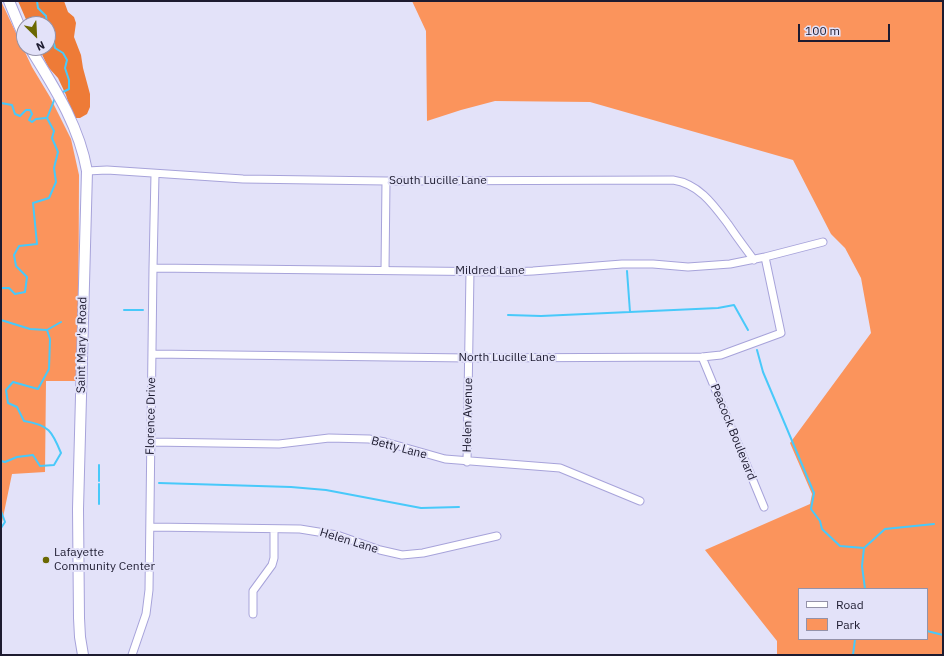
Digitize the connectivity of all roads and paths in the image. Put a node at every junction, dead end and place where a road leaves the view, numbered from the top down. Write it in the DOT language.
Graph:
graph roads {
  1 [pos="9,1"];
  2 [pos="16,18"];
  3 [pos="35,56"];
  4 [pos="86,171"];
  5 [pos="155,174"];
  6 [pos="386,181"];
  7 [pos="823,242"];
  8 [pos="765,257"];
  9 [pos="754,260"];
  10 [pos="153,268"];
  11 [pos="385,270"];
  12 [pos="470,271"];
  13 [pos="152,354"];
  14 [pos="702,357"];
  15 [pos="469,358"];
  16 [pos="151,442"];
  17 [pos="467,462"];
  18 [pos="640,501"];
  19 [pos="764,507"];
  20 [pos="150,527"];
  21 [pos="274,529"];
  22 [pos="497,536"];
  23 [pos="253,614"];
  24 [pos="82,655"];
  25 [pos="132,655"];
  1 -- 2 [label="street"];
  3 -- 4 [label="street, Saint Mary's Road"];
  4 -- 5 [label="street, South Lucille Lane"];
  4 -- 24 [label="street, Saint Mary's Road"];
  5 -- 6 [label="street, South Lucille Lane"];
  5 -- 10 [label="street, Florence Drive"];
  6 -- 9 [label="street, South Lucille Lane"];
  6 -- 11 [label="street"];
  7 -- 8 [label="street, Mildred Lane"];
  8 -- 9 [label="street, Mildred Lane"];
  8 -- 14 [label="street, North Lucille Lane"];
  9 -- 12 [label="street, Mildred Lane"];
  10 -- 11 [label="street, Mildred Lane"];
  10 -- 13 [label="street, Florence Drive"];
  11 -- 12 [label="street, Mildred Lane"];
  12 -- 15 [label="street, Helen Avenue"];
  13 -- 15 [label="street, North Lucille Lane"];
  13 -- 16 [label="street, Florence Drive"];
  14 -- 15 [label="street, North Lucille Lane"];
  14 -- 19 [label="street, Peacock Boulevard"];
  15 -- 17 [label="street, Helen Avenue"];
  16 -- 17 [label="street, Betty Lane"];
  16 -- 20 [label="street, Florence Drive"];
  17 -- 18 [label="street, Betty Lane"];
  20 -- 21 [label="street, Helen Lane"];
  20 -- 25 [label="street, Florence Drive"];
  21 -- 22 [label="street, Helen Lane"];
  21 -- 23 [label="street"];
}
